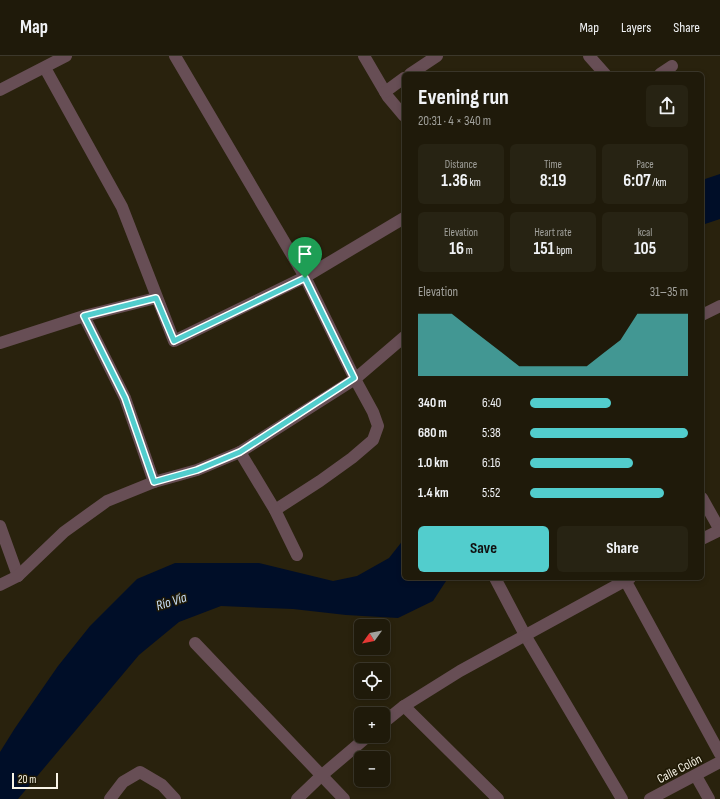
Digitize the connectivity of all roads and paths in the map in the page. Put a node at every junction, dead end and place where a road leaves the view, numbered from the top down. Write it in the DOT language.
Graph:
graph roads {
  1 [pos="66,56"];
  2 [pos="175,56"];
  3 [pos="364,56"];
  4 [pos="437,56"];
  5 [pos="588,56"];
  6 [pos="672,66"];
  7 [pos="44,68"];
  8 [pos="413,72"];
  9 [pos="603,72"];
  10 [pos="663,72"];
  11 [pos="402,79"];
  12 [pos="0,90"];
  13 [pos="384,92"];
  14 [pos="402,114"];
  15 [pos="402,219"];
  16 [pos="305,278"];
  17 [pos="156,298"];
  18 [pos="720,306"];
  19 [pos="704,314"];
  20 [pos="84,316"];
  21 [pos="402,340"];
  22 [pos="0,343"];
  23 [pos="354,378"];
  24 [pos="240,452"];
  25 [pos="154,482"];
  26 [pos="704,502"];
  27 [pos="275,510"];
  28 [pos="0,526"];
  29 [pos="720,530"];
  30 [pos="704,538"];
  31 [pos="297,555"];
  32 [pos="18,576"];
  33 [pos="496,580"];
  34 [pos="625,580"];
  35 [pos="628,580"];
  36 [pos="0,585"];
  37 [pos="525,635"];
  38 [pos="195,643"];
  39 [pos="404,706"];
  40 [pos="390,718"];
  41 [pos="360,743"];
  42 [pos="720,754"];
  43 [pos="720,762"];
  44 [pos="321,776"];
  45 [pos="696,776"];
  46 [pos="110,799"];
  47 [pos="175,799"];
  48 [pos="297,799"];
  49 [pos="344,799"];
  50 [pos="498,799"];
  51 [pos="622,799"];
  52 [pos="650,799"];
  53 [pos="709,799"];
  1 -- 7 [label="street"];
  2 -- 16 [label="street"];
  3 -- 13 [label="street"];
  4 -- 8 [label="street"];
  5 -- 9 [label="street"];
  6 -- 10 [label="street"];
  7 -- 12 [label="street"];
  7 -- 17 [label="street"];
  11 -- 13 [label="street"];
  13 -- 14 [label="street"];
  15 -- 16 [label="street"];
  16 -- 17 [label="street"];
  16 -- 23 [label="street"];
  17 -- 20 [label="street"];
  18 -- 19 [label="street"];
  20 -- 22 [label="street"];
  20 -- 25 [label="street"];
  21 -- 23 [label="street"];
  23 -- 24 [label="street"];
  23 -- 27 [label="street"];
  24 -- 25 [label="street"];
  24 -- 27 [label="street"];
  25 -- 32 [label="street"];
  26 -- 29 [label="street"];
  27 -- 31 [label="street"];
  28 -- 32 [label="street"];
  29 -- 30 [label="street"];
  32 -- 36 [label="street"];
  33 -- 37 [label="street"];
  34 -- 37 [label="street"];
  35 -- 42 [label="street"];
  37 -- 39 [label="street"];
  37 -- 51 [label="street"];
  38 -- 44 [label="street"];
  39 -- 40 [label="street"];
  39 -- 50 [label="street"];
  41 -- 44 [label="street"];
  43 -- 45 [label="street, Calle Colón"];
  44 -- 48 [label="street"];
  44 -- 49 [label="street"];
  45 -- 52 [label="street, Calle Colón"];
  45 -- 53 [label="street"];
  46 -- 47 [label="street"];
}
